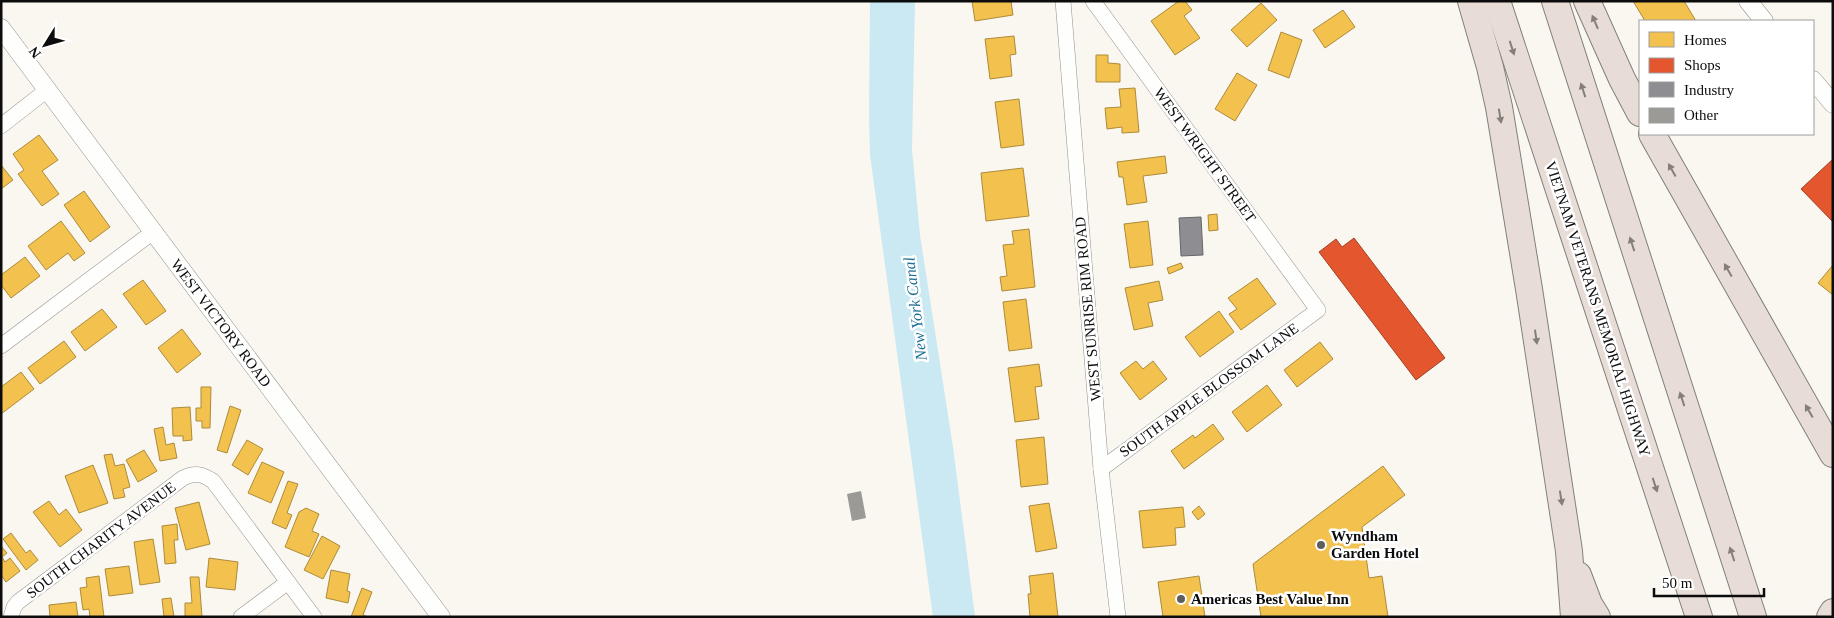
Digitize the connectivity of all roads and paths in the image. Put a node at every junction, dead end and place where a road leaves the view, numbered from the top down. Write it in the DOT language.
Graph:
graph roads {
  1 [pos="1063,1"];
  2 [pos="1093,1"];
  3 [pos="1471,1"];
  4 [pos="1497,1"];
  5 [pos="1555,1"];
  6 [pos="1587,1"];
  7 [pos="1748,1"];
  8 [pos="1763,20"];
  9 [pos="1,28"];
  10 [pos="1814,81"];
  11 [pos="48,90"];
  12 [pos="1833,104"];
  13 [pos="1639,111"];
  14 [pos="1,126"];
  15 [pos="1653,135"];
  16 [pos="153,232"];
  17 [pos="1318,310"];
  18 [pos="1,346"];
  19 [pos="1833,454"];
  20 [pos="1101,469"];
  21 [pos="1569,551"];
  22 [pos="288,582"];
  23 [pos="1833,612"];
  24 [pos="11,615"];
  25 [pos="241,617"];
  26 [pos="314,617"];
  27 [pos="442,617"];
  28 [pos="1118,617"];
  29 [pos="1574,617"];
  30 [pos="1597,617"];
  31 [pos="1699,617"];
  32 [pos="1753,617"];
  33 [pos="1830,617"];
  1 -- 20 [label="street, WEST SUNRISE RIM ROAD"];
  2 -- 17 [label="street, WEST WRIGHT STREET"];
  3 -- 21 [label="highway, one-way"];
  4 -- 31 [label="highway, VIETNAM VETERANS MEMORIAL HIGHWAY, one-way"];
  32 -- 5 [label="highway, one-way"];
  13 -- 6 [label="highway, one-way"];
  7 -- 8 [label="street"];
  9 -- 11 [label="street, WEST VICTORY ROAD"];
  10 -- 12 [label="street"];
  11 -- 14 [label="street"];
  11 -- 16 [label="street, WEST VICTORY ROAD"];
  19 -- 15 [label="highway, one-way"];
  16 -- 18 [label="street"];
  16 -- 27 [label="street, WEST VICTORY ROAD"];
  17 -- 20 [label="street, SOUTH APPLE BLOSSOM LANE"];
  20 -- 28 [label="street, WEST SUNRISE RIM ROAD"];
  21 -- 29 [label="highway"];
  21 -- 30 [label="highway"];
  22 -- 24 [label="street, SOUTH CHARITY AVENUE"];
  22 -- 25 [label="street"];
  22 -- 26 [label="street"];
  23 -- 33 [label="highway"];
}
